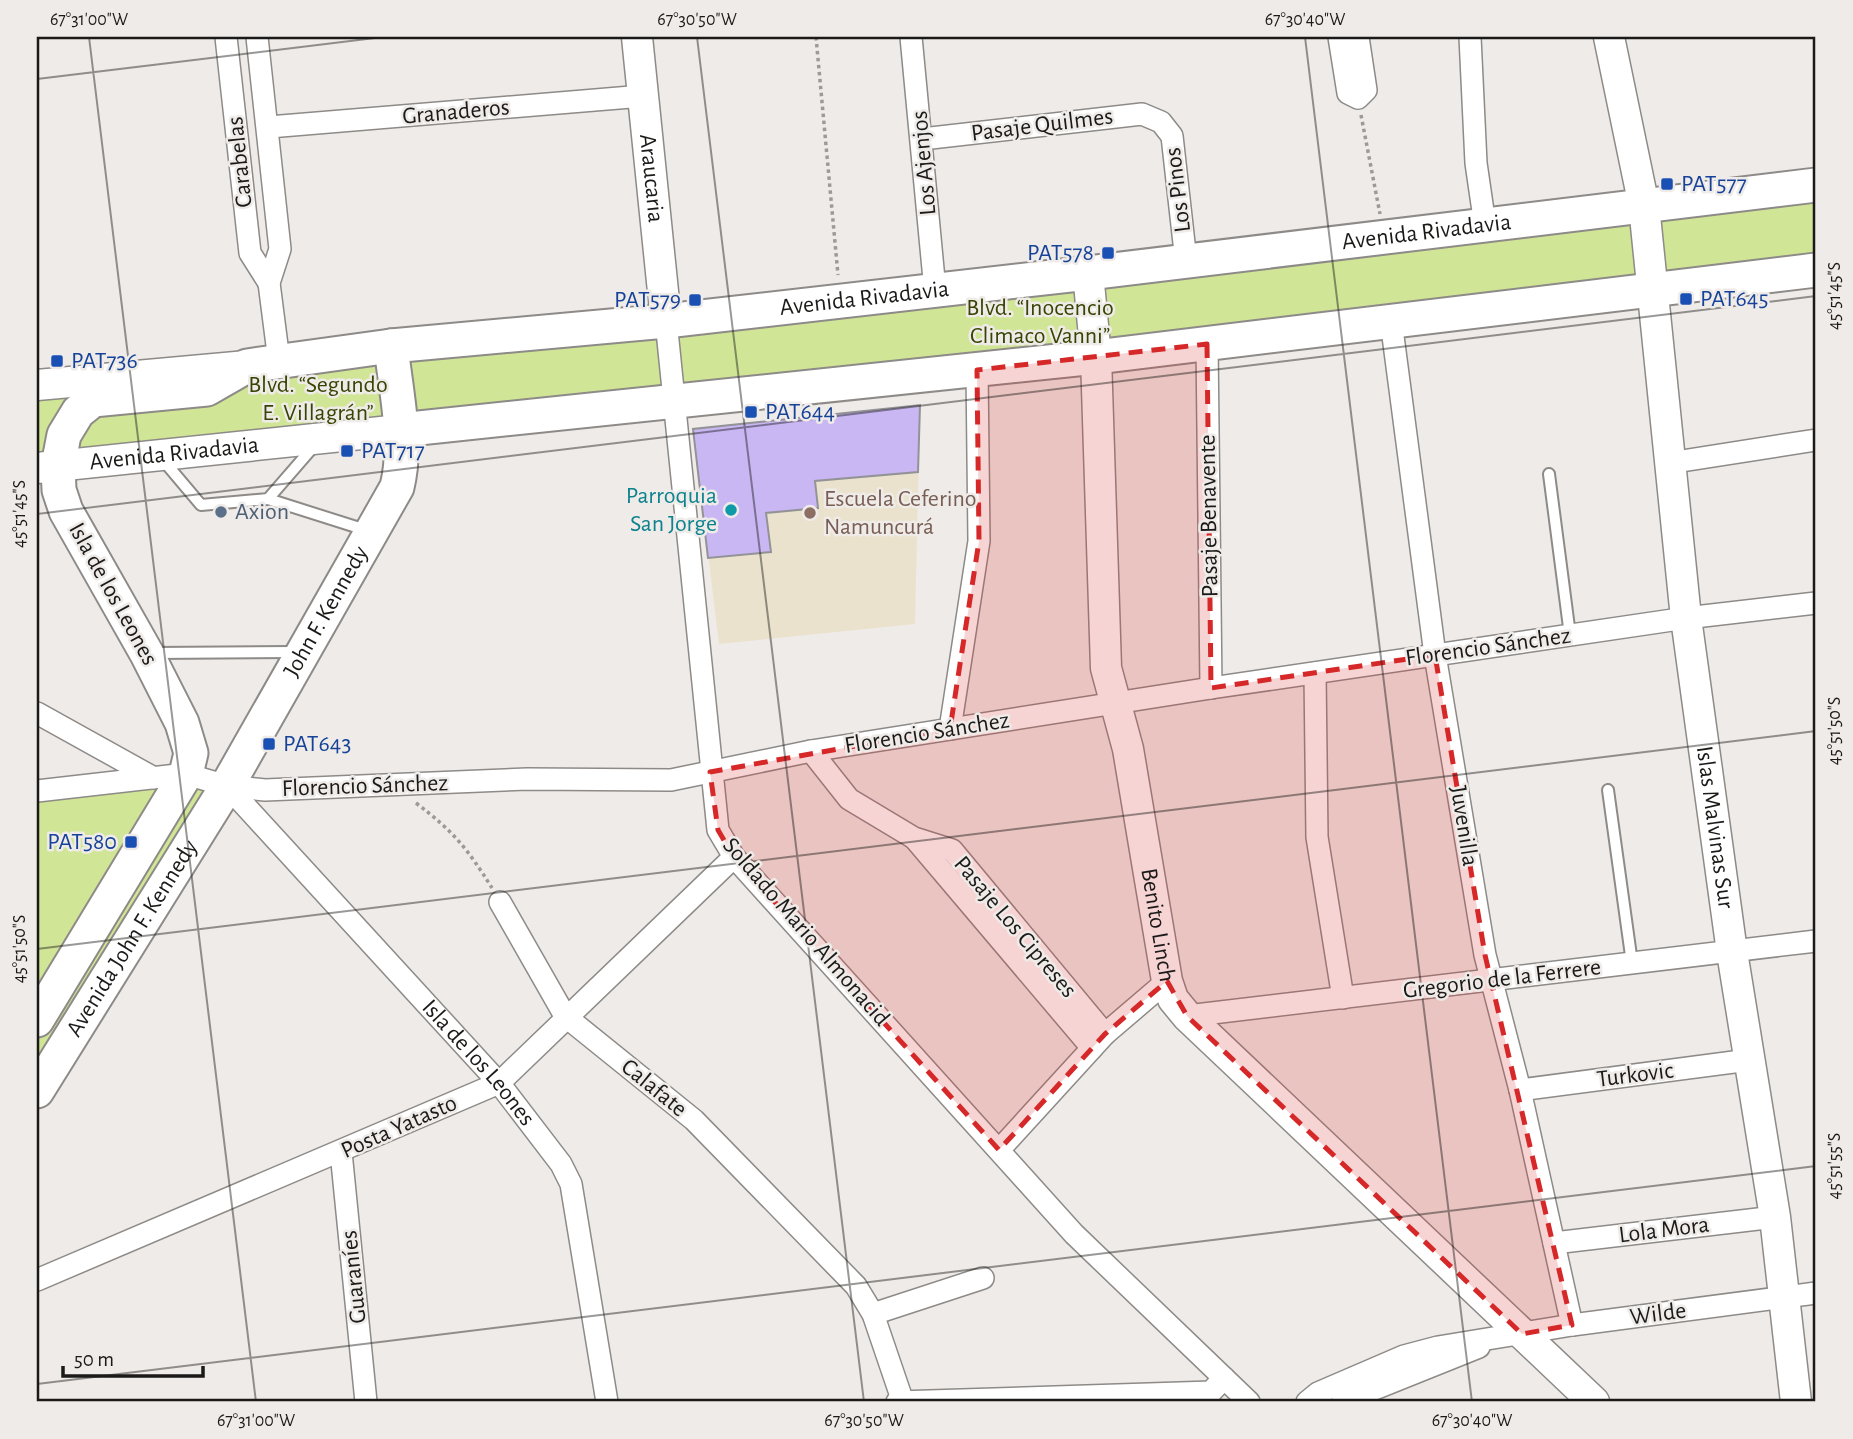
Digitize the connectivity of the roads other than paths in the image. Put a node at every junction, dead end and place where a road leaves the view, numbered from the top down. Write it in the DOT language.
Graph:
graph roads {
  1 [pos="226,37"];
  2 [pos="257,37"];
  3 [pos="637,37"];
  4 [pos="911,37"];
  5 [pos="1339,37"];
  6 [pos="1358,37"];
  7 [pos="1470,37"];
  8 [pos="1609,37"];
  9 [pos="643,96"];
  10 [pos="1161,122"];
  11 [pos="269,127"];
  12 [pos="922,139"];
  13 [pos="1816,185"];
  14 [pos="1644,206"];
  15 [pos="1485,225"];
  16 [pos="1186,261"];
  17 [pos="1816,270"];
  18 [pos="1088,273"];
  19 [pos="269,283"];
  20 [pos="935,290"];
  21 [pos="1650,291"];
  22 [pos="666,321"];
  23 [pos="1391,321"];
  24 [pos="1207,344"];
  25 [pos="391,346"];
  26 [pos="1096,357"];
  27 [pos="263,364"];
  28 [pos="976,370"];
  29 [pos="37,386"];
  30 [pos="675,401"];
  31 [pos="401,430"];
  32 [pos="321,438"];
  33 [pos="1816,440"];
  34 [pos="159,455"];
  35 [pos="1669,463"];
  36 [pos="47,467"];
  37 [pos="1549,474"];
  38 [pos="268,499"];
  39 [pos="371,532"];
  40 [pos="1816,603"];
  41 [pos="1686,618"];
  42 [pos="1570,635"];
  43 [pos="303,652"];
  44 [pos="147,654"];
  45 [pos="1436,655"];
  46 [pos="1315,673"];
  47 [pos="1211,688"];
  48 [pos="1115,704"];
  49 [pos="37,713"];
  50 [pos="950,729"];
  51 [pos="811,751"];
  52 [pos="177,768"];
  53 [pos="710,772"];
  54 [pos="227,786"];
  55 [pos="1608,790"];
  56 [pos="37,791"];
  57 [pos="734,857"];
  58 [pos="500,902"];
  59 [pos="1816,941"];
  60 [pos="1732,952"];
  61 [pos="1632,963"];
  62 [pos="1492,980"];
  63 [pos="1167,981"];
  64 [pos="1343,999"];
  65 [pos="565,1016"];
  66 [pos="1187,1016"];
  67 [pos="37,1020"];
  68 [pos="1098,1041"];
  69 [pos="1749,1060"];
  70 [pos="499,1083"];
  71 [pos="1520,1090"];
  72 [pos="37,1091"];
  73 [pos="999,1150"];
  74 [pos="341,1152"];
  75 [pos="1775,1217"];
  76 [pos="1553,1243"];
  77 [pos="983,1278"];
  78 [pos="37,1280"];
  79 [pos="1816,1293"];
  80 [pos="1786,1297"];
  81 [pos="873,1314"];
  82 [pos="1572,1325"];
  83 [pos="1511,1336"];
  84 [pos="1214,1391"];
  85 [pos="366,1402"];
  86 [pos="607,1402"];
  87 [pos="897,1402"];
  88 [pos="903,1402"];
  89 [pos="1249,1402"];
  90 [pos="1307,1402"];
  91 [pos="1342,1402"];
  92 [pos="1594,1402"];
  93 [pos="1796,1402"];
  1 -- 19 [label="street, Carabelas"];
  2 -- 11 [label="street, Carabelas"];
  3 -- 9 [label="street, Araucaria"];
  4 -- 12 [label="street, Los Ajenjos"];
  5 -- 6 [label="street"];
  7 -- 15 [label="street"];
  8 -- 14 [label="street, Islas Malvinas Sur"];
  9 -- 11 [label="street, Granaderos"];
  9 -- 22 [label="street, Araucaria"];
  10 -- 12 [label="street, Pasaje Quilmes"];
  10 -- 16 [label="street, Los Pinos"];
  11 -- 19 [label="street, Carabelas"];
  12 -- 20 [label="street, Los Ajenjos"];
  13 -- 14 [label="main road, Avenida Rivadavia"];
  14 -- 15 [label="main road, Avenida Rivadavia"];
  14 -- 21 [label="street, Islas Malvinas Sur"];
  15 -- 16 [label="main road, Avenida Rivadavia"];
  16 -- 18 [label="main road, Avenida Rivadavia"];
  17 -- 21 [label="main road, Avenida Rivadavia"];
  18 -- 20 [label="main road, Avenida Rivadavia"];
  18 -- 26 [label="street, Benito Linch"];
  19 -- 27 [label="street, Carabelas"];
  20 -- 22 [label="main road, Avenida Rivadavia"];
  21 -- 23 [label="main road, Avenida Rivadavia"];
  21 -- 35 [label="street, Islas Malvinas Sur"];
  22 -- 25 [label="main road, Avenida Rivadavia"];
  22 -- 30 [label="street, Soldado Mario Almonacid"];
  23 -- 24 [label="main road, Avenida Rivadavia"];
  23 -- 45 [label="street, Juvenilla"];
  24 -- 26 [label="main road, Avenida Rivadavia"];
  24 -- 47 [label="street, Pasaje Benavente"];
  25 -- 27 [label="main road, Avenida Rivadavia"];
  25 -- 31 [label="main road"];
  26 -- 28 [label="main road, Avenida Rivadavia"];
  26 -- 48 [label="street, Benito Linch"];
  27 -- 29 [label="street, Avenida Rivadavia"];
  27 -- 36 [label="main road, Isla de los Leones"];
  28 -- 30 [label="main road, Avenida Rivadavia"];
  28 -- 50 [label="street"];
  30 -- 31 [label="main road, Avenida Rivadavia"];
  30 -- 53 [label="street, Soldado Mario Almonacid"];
  31 -- 32 [label="street, Avenida Rivadavia"];
  31 -- 39 [label="main road, John F. Kennedy"];
  32 -- 34 [label="street, Avenida Rivadavia"];
  32 -- 38 [label="lane"];
  33 -- 35 [label="street"];
  34 -- 36 [label="street, Avenida Rivadavia"];
  34 -- 38 [label="lane"];
  35 -- 41 [label="street, Islas Malvinas Sur"];
  36 -- 44 [label="main road, Isla de los Leones"];
  37 -- 42 [label="lane"];
  38 -- 39 [label="lane"];
  39 -- 43 [label="main road, John F. Kennedy"];
  40 -- 41 [label="street, Florencio Sánchez"];
  41 -- 42 [label="street, Florencio Sánchez"];
  41 -- 60 [label="street, Islas Malvinas Sur"];
  42 -- 45 [label="street, Florencio Sánchez"];
  43 -- 44 [label="lane"];
  43 -- 54 [label="main road, John F. Kennedy"];
  44 -- 52 [label="main road, Isla de los Leones"];
  45 -- 46 [label="street, Florencio Sánchez"];
  45 -- 62 [label="street, Juvenilla"];
  46 -- 47 [label="street, Florencio Sánchez"];
  46 -- 64 [label="street"];
  47 -- 48 [label="street, Florencio Sánchez"];
  48 -- 50 [label="street, Florencio Sánchez"];
  48 -- 63 [label="street, Benito Linch"];
  49 -- 52 [label="street"];
  50 -- 51 [label="street, Florencio Sánchez"];
  51 -- 53 [label="street, Florencio Sánchez"];
  51 -- 68 [label="street, Pasaje Los Cipreses"];
  52 -- 54 [label="street, Florencio Sánchez"];
  52 -- 56 [label="street, Florencio Sánchez"];
  52 -- 67 [label="main road, Avenida John F. Kennedy"];
  53 -- 54 [label="street, Florencio Sánchez"];
  53 -- 57 [label="street, Soldado Mario Almonacid"];
  54 -- 70 [label="street, Isla de los Leones"];
  54 -- 72 [label="main road, Avenida John F. Kennedy"];
  55 -- 61 [label="lane"];
  57 -- 65 [label="street, Posta Yatasto"];
  57 -- 73 [label="street, Soldado Mario Almonacid"];
  58 -- 65 [label="street, Calafate"];
  59 -- 60 [label="street, Gregorio de la Ferrere"];
  60 -- 61 [label="street, Gregorio de la Ferrere"];
  60 -- 69 [label="street, Islas Malvinas Sur"];
  61 -- 62 [label="street, Gregorio de la Ferrere"];
  62 -- 64 [label="street, Gregorio de la Ferrere"];
  62 -- 71 [label="street, Juvenilla"];
  63 -- 66 [label="street, Benito Linch"];
  63 -- 68 [label="street"];
  64 -- 66 [label="street, Gregorio de la Ferrere"];
  65 -- 70 [label="street, Posta Yatasto"];
  65 -- 81 [label="street, Calafate"];
  66 -- 83 [label="street, Benito Linch"];
  68 -- 73 [label="street"];
  69 -- 71 [label="street, Turkovic"];
  69 -- 75 [label="street, Islas Malvinas Sur"];
  70 -- 74 [label="street, Posta Yatasto"];
  70 -- 86 [label="street, Isla de los Leones"];
  71 -- 76 [label="street, Juvenilla"];
  73 -- 84 [label="street, Soldado Mario Almonacid"];
  74 -- 78 [label="street, Posta Yatasto"];
  74 -- 85 [label="street, Guaraníes"];
  75 -- 76 [label="street, Lola Mora"];
  75 -- 80 [label="street, Islas Malvinas Sur"];
  76 -- 82 [label="street, Juvenilla"];
  77 -- 81 [label="street"];
  79 -- 80 [label="street, Wilde"];
  80 -- 82 [label="street, Wilde"];
  80 -- 93 [label="street, Islas Malvinas Sur"];
  81 -- 88 [label="street, Calafate"];
  82 -- 83 [label="street, Wilde"];
  83 -- 90 [label="street, Wilde"];
  83 -- 91 [label="street, Wilde"];
  83 -- 92 [label="street, Benito Linch"];
  84 -- 88 [label="street"];
  84 -- 89 [label="street, Soldado Mario Almonacid"];
  87 -- 88 [label="street"];
}
